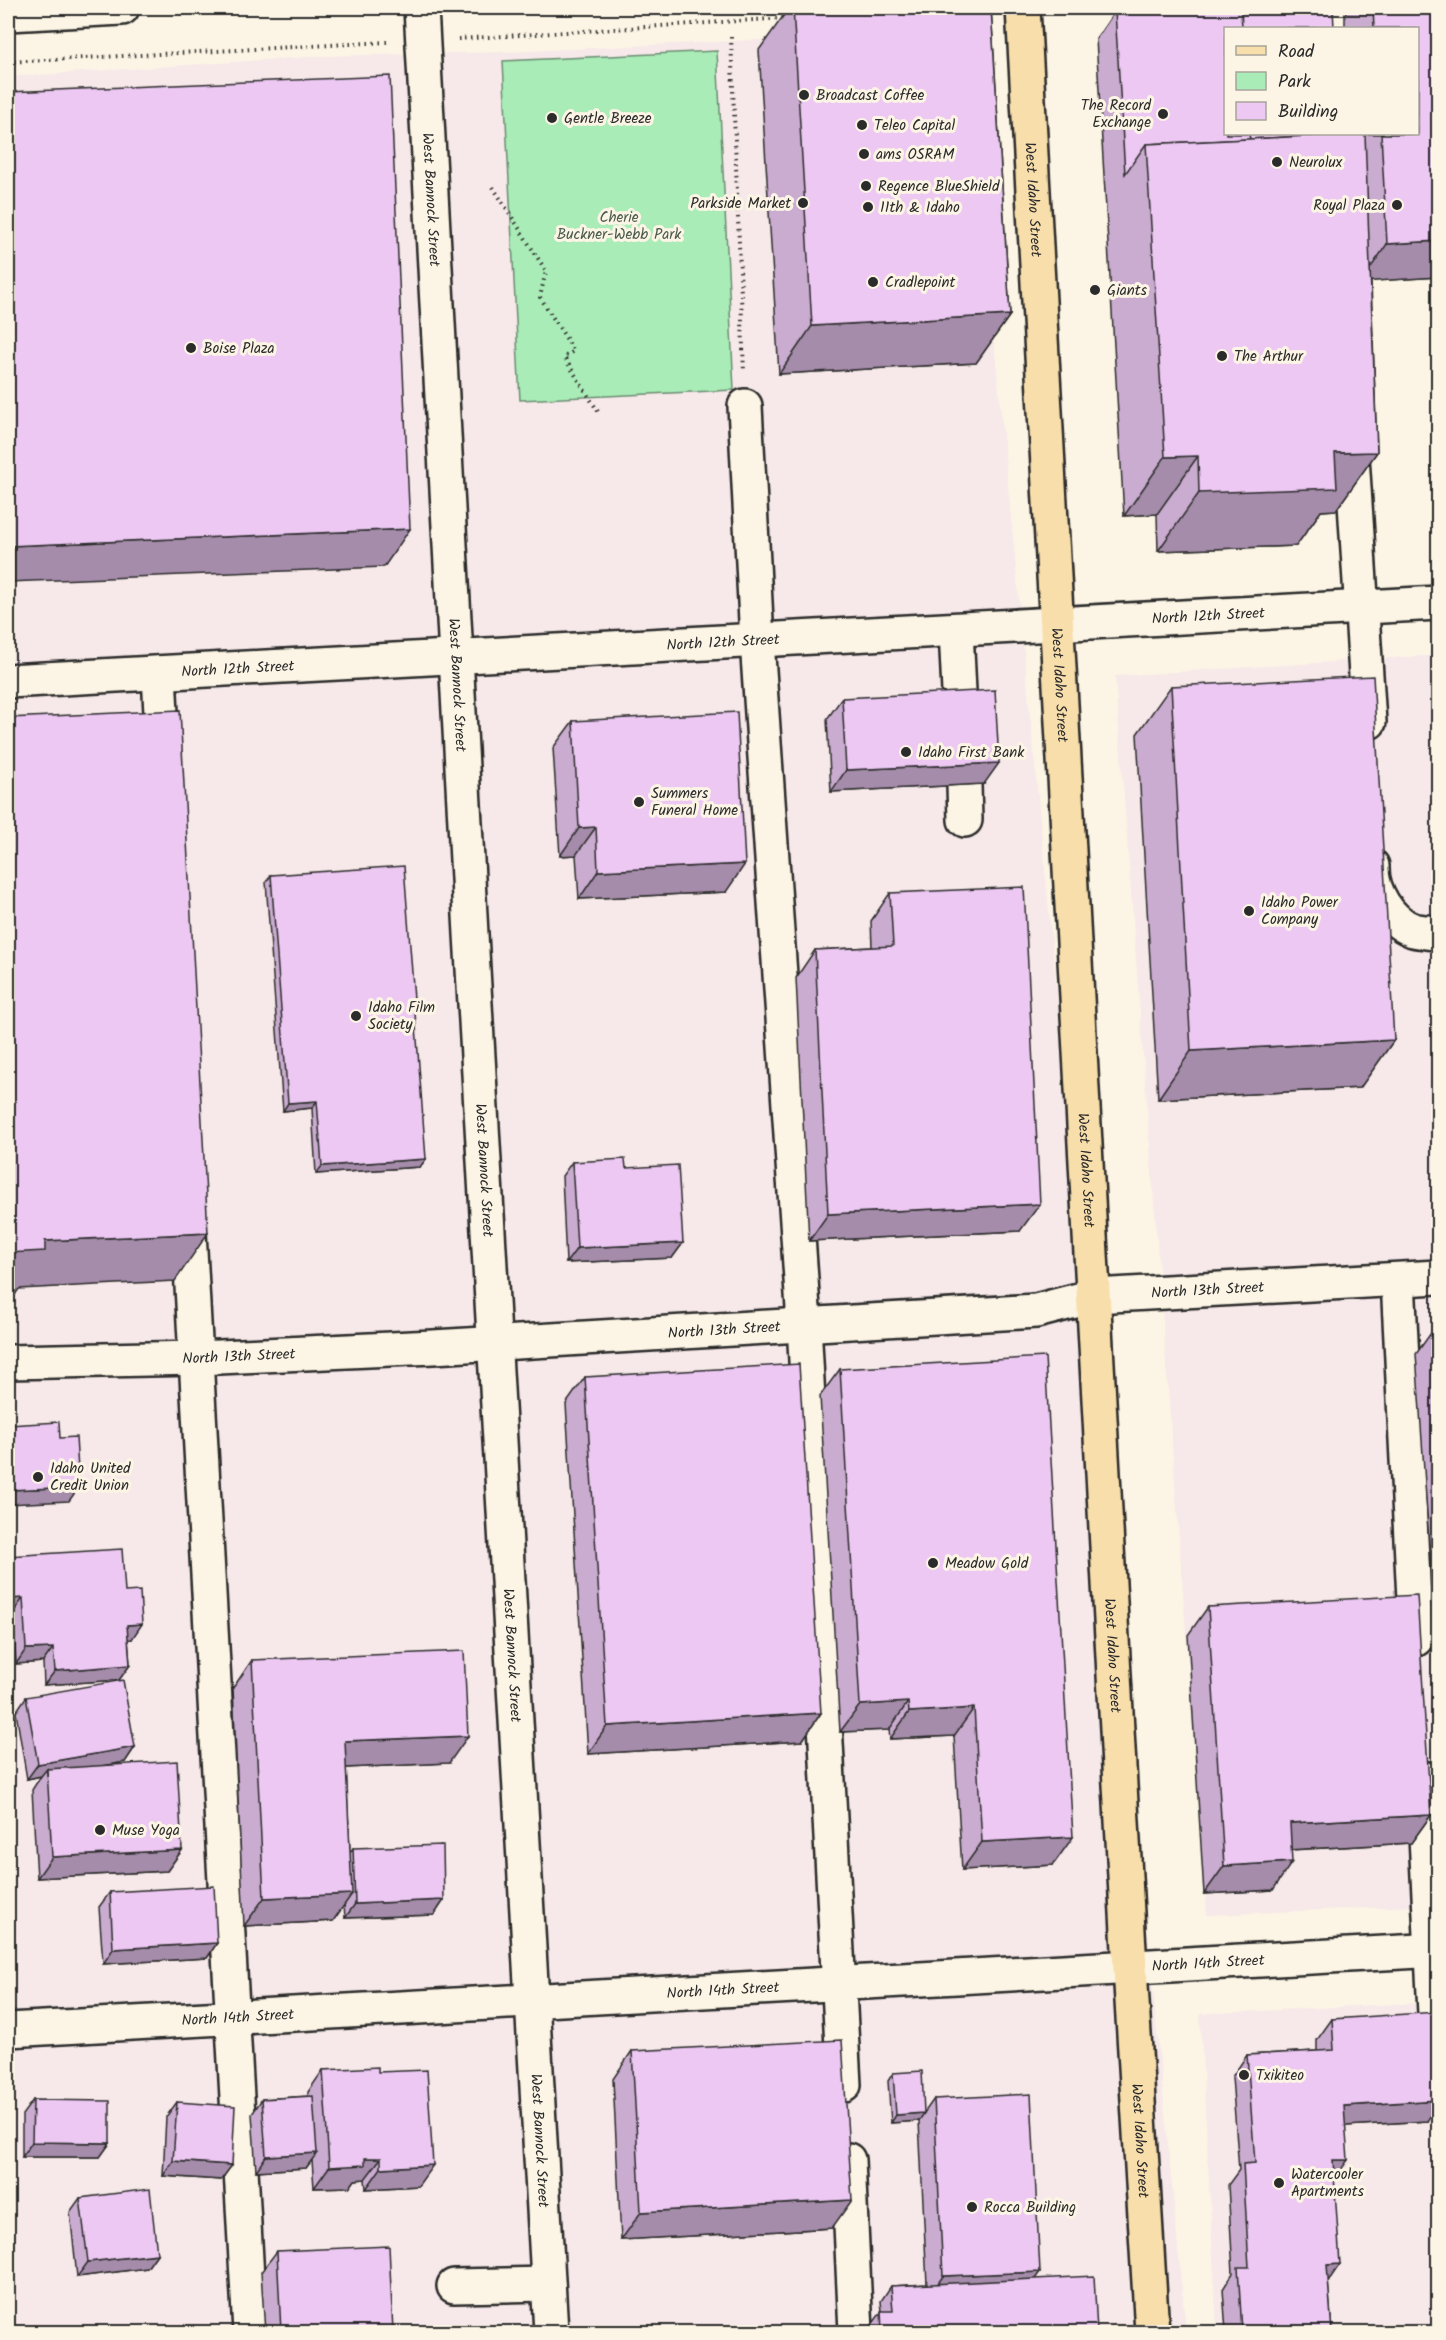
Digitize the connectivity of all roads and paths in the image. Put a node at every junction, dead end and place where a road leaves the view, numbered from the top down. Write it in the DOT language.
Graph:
graph roads {
  1 [pos="122,8"];
  2 [pos="421,8"];
  3 [pos="1023,8"];
  4 [pos="8,14"];
  5 [pos="788,18"];
  6 [pos="507,36"];
  7 [pos="731,37"];
  8 [pos="339,45"];
  9 [pos="8,62"];
  10 [pos="493,187"];
  11 [pos="745,406"];
  12 [pos="1349,412"];
  13 [pos="599,413"];
  14 [pos="1438,603"];
  15 [pos="1362,608"];
  16 [pos="1057,624"];
  17 [pos="956,630"];
  18 [pos="757,641"];
  19 [pos="456,657"];
  20 [pos="159,673"];
  21 [pos="8,681"];
  22 [pos="960,712"];
  23 [pos="1372,756"];
  24 [pos="164,779"];
  25 [pos="964,785"];
  26 [pos="965,819"];
  27 [pos="1373,834"];
  28 [pos="1437,933"];
  29 [pos="186,1187"];
  30 [pos="1438,1277"];
  31 [pos="1398,1280"];
  32 [pos="1094,1296"];
  33 [pos="804,1323"];
  34 [pos="494,1342"];
  35 [pos="197,1358"];
  36 [pos="8,1362"];
  37 [pos="1418,1670"];
  38 [pos="1422,1745"];
  39 [pos="1435,1951"];
  40 [pos="1130,1968"];
  41 [pos="840,1984"];
  42 [pos="532,2001"];
  43 [pos="232,2017"];
  44 [pos="8,2030"];
  45 [pos="1438,2072"];
  46 [pos="548,2284"];
  47 [pos="454,2286"];
  48 [pos="250,2332"];
  49 [pos="551,2332"];
  50 [pos="855,2332"];
  51 [pos="1152,2332"];
  1 -- 4 [label="street"];
  2 -- 19 [label="street, West Bannock Street"];
  3 -- 16 [label="main road, West Idaho Street"];
  5 -- 6 [label="path"];
  7 -- 11 [label="path"];
  8 -- 9 [label="path"];
  10 -- 13 [label="path"];
  11 -- 18 [label="street"];
  12 -- 15 [label="street"];
  14 -- 15 [label="street, North 12th Street"];
  15 -- 16 [label="street, North 12th Street"];
  15 -- 23 [label="street"];
  16 -- 17 [label="street, North 12th Street"];
  16 -- 32 [label="main road, West Idaho Street"];
  17 -- 18 [label="street, North 12th Street"];
  17 -- 22 [label="street"];
  18 -- 19 [label="street, North 12th Street"];
  18 -- 33 [label="street"];
  19 -- 20 [label="street, North 12th Street"];
  19 -- 34 [label="street, West Bannock Street"];
  20 -- 21 [label="street, North 12th Street"];
  20 -- 24 [label="street"];
  25 -- 26 [label="street"];
  27 -- 28 [label="street"];
  29 -- 35 [label="street"];
  30 -- 31 [label="street, North 13th Street"];
  31 -- 32 [label="street, North 13th Street"];
  31 -- 37 [label="street"];
  32 -- 33 [label="street, North 13th Street"];
  32 -- 40 [label="main road, West Idaho Street"];
  33 -- 34 [label="street, North 13th Street"];
  33 -- 41 [label="street"];
  34 -- 35 [label="street, North 13th Street"];
  34 -- 42 [label="street, West Bannock Street"];
  35 -- 36 [label="street, North 13th Street"];
  35 -- 43 [label="street"];
  38 -- 39 [label="street"];
  39 -- 40 [label="street, North 14th Street"];
  39 -- 45 [label="street"];
  40 -- 41 [label="street, North 14th Street"];
  40 -- 51 [label="main road, West Idaho Street"];
  41 -- 42 [label="street, North 14th Street"];
  41 -- 50 [label="street"];
  42 -- 43 [label="street, North 14th Street"];
  42 -- 46 [label="street, West Bannock Street"];
  43 -- 44 [label="street, North 14th Street"];
  43 -- 48 [label="street"];
  46 -- 47 [label="street"];
  46 -- 49 [label="street, West Bannock Street"];
}
